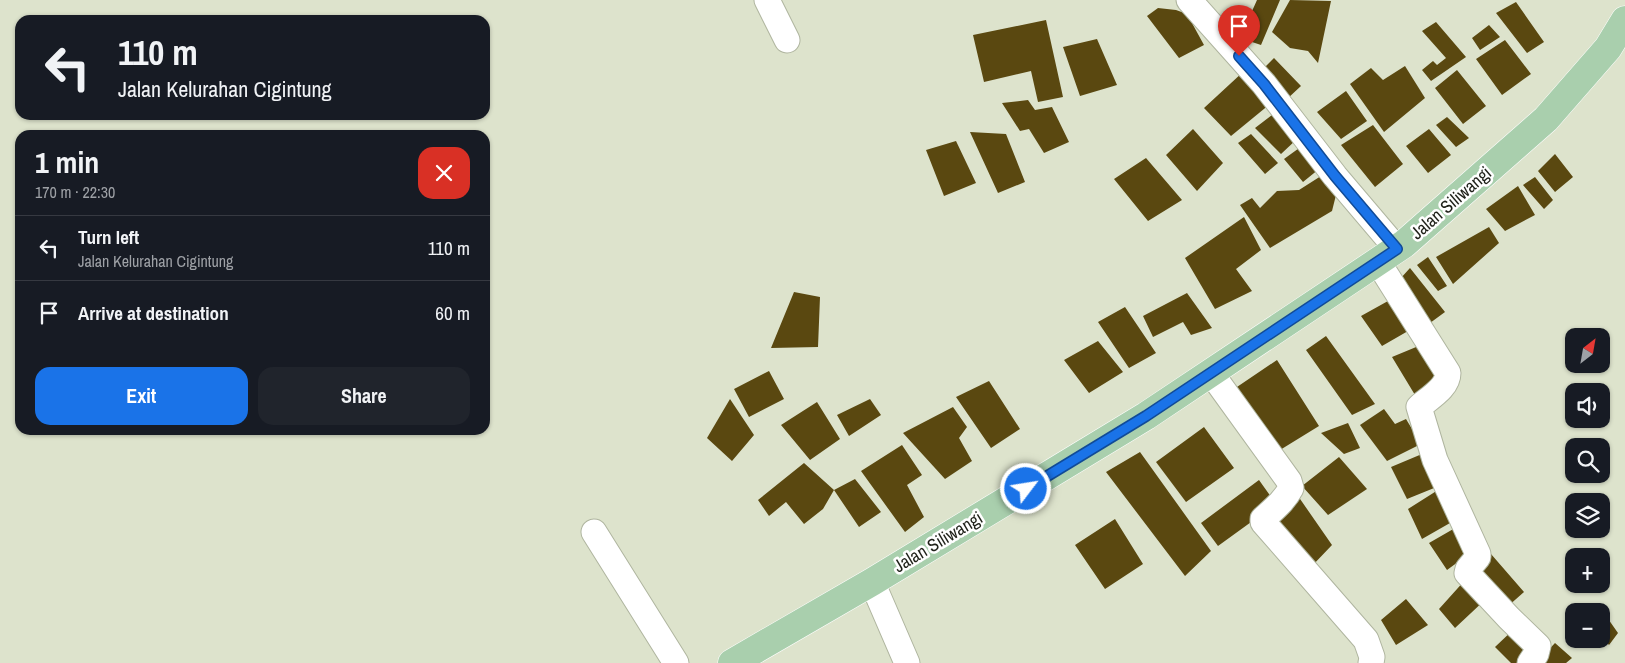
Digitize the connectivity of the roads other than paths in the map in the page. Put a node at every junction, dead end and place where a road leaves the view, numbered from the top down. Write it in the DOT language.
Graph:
graph roads {
  1 [pos="767,0"];
  2 [pos="1190,0"];
  3 [pos="1625,20"];
  4 [pos="787,40"];
  5 [pos="1387,255"];
  6 [pos="1211,373"];
  7 [pos="594,532"];
  8 [pos="872,582"];
  9 [pos="676,663"];
  10 [pos="732,663"];
  11 [pos="907,663"];
  12 [pos="1371,663"];
  13 [pos="1530,663"];
  1 -- 4 [label="street"];
  2 -- 5 [label="street"];
  3 -- 5 [label="main road, Jalan Siliwangi"];
  5 -- 6 [label="main road, Jalan Siliwangi"];
  5 -- 13 [label="street"];
  6 -- 8 [label="main road, Jalan Siliwangi"];
  6 -- 12 [label="street"];
  7 -- 9 [label="street"];
  8 -- 10 [label="main road, Jalan Siliwangi"];
  8 -- 11 [label="street"];
}
